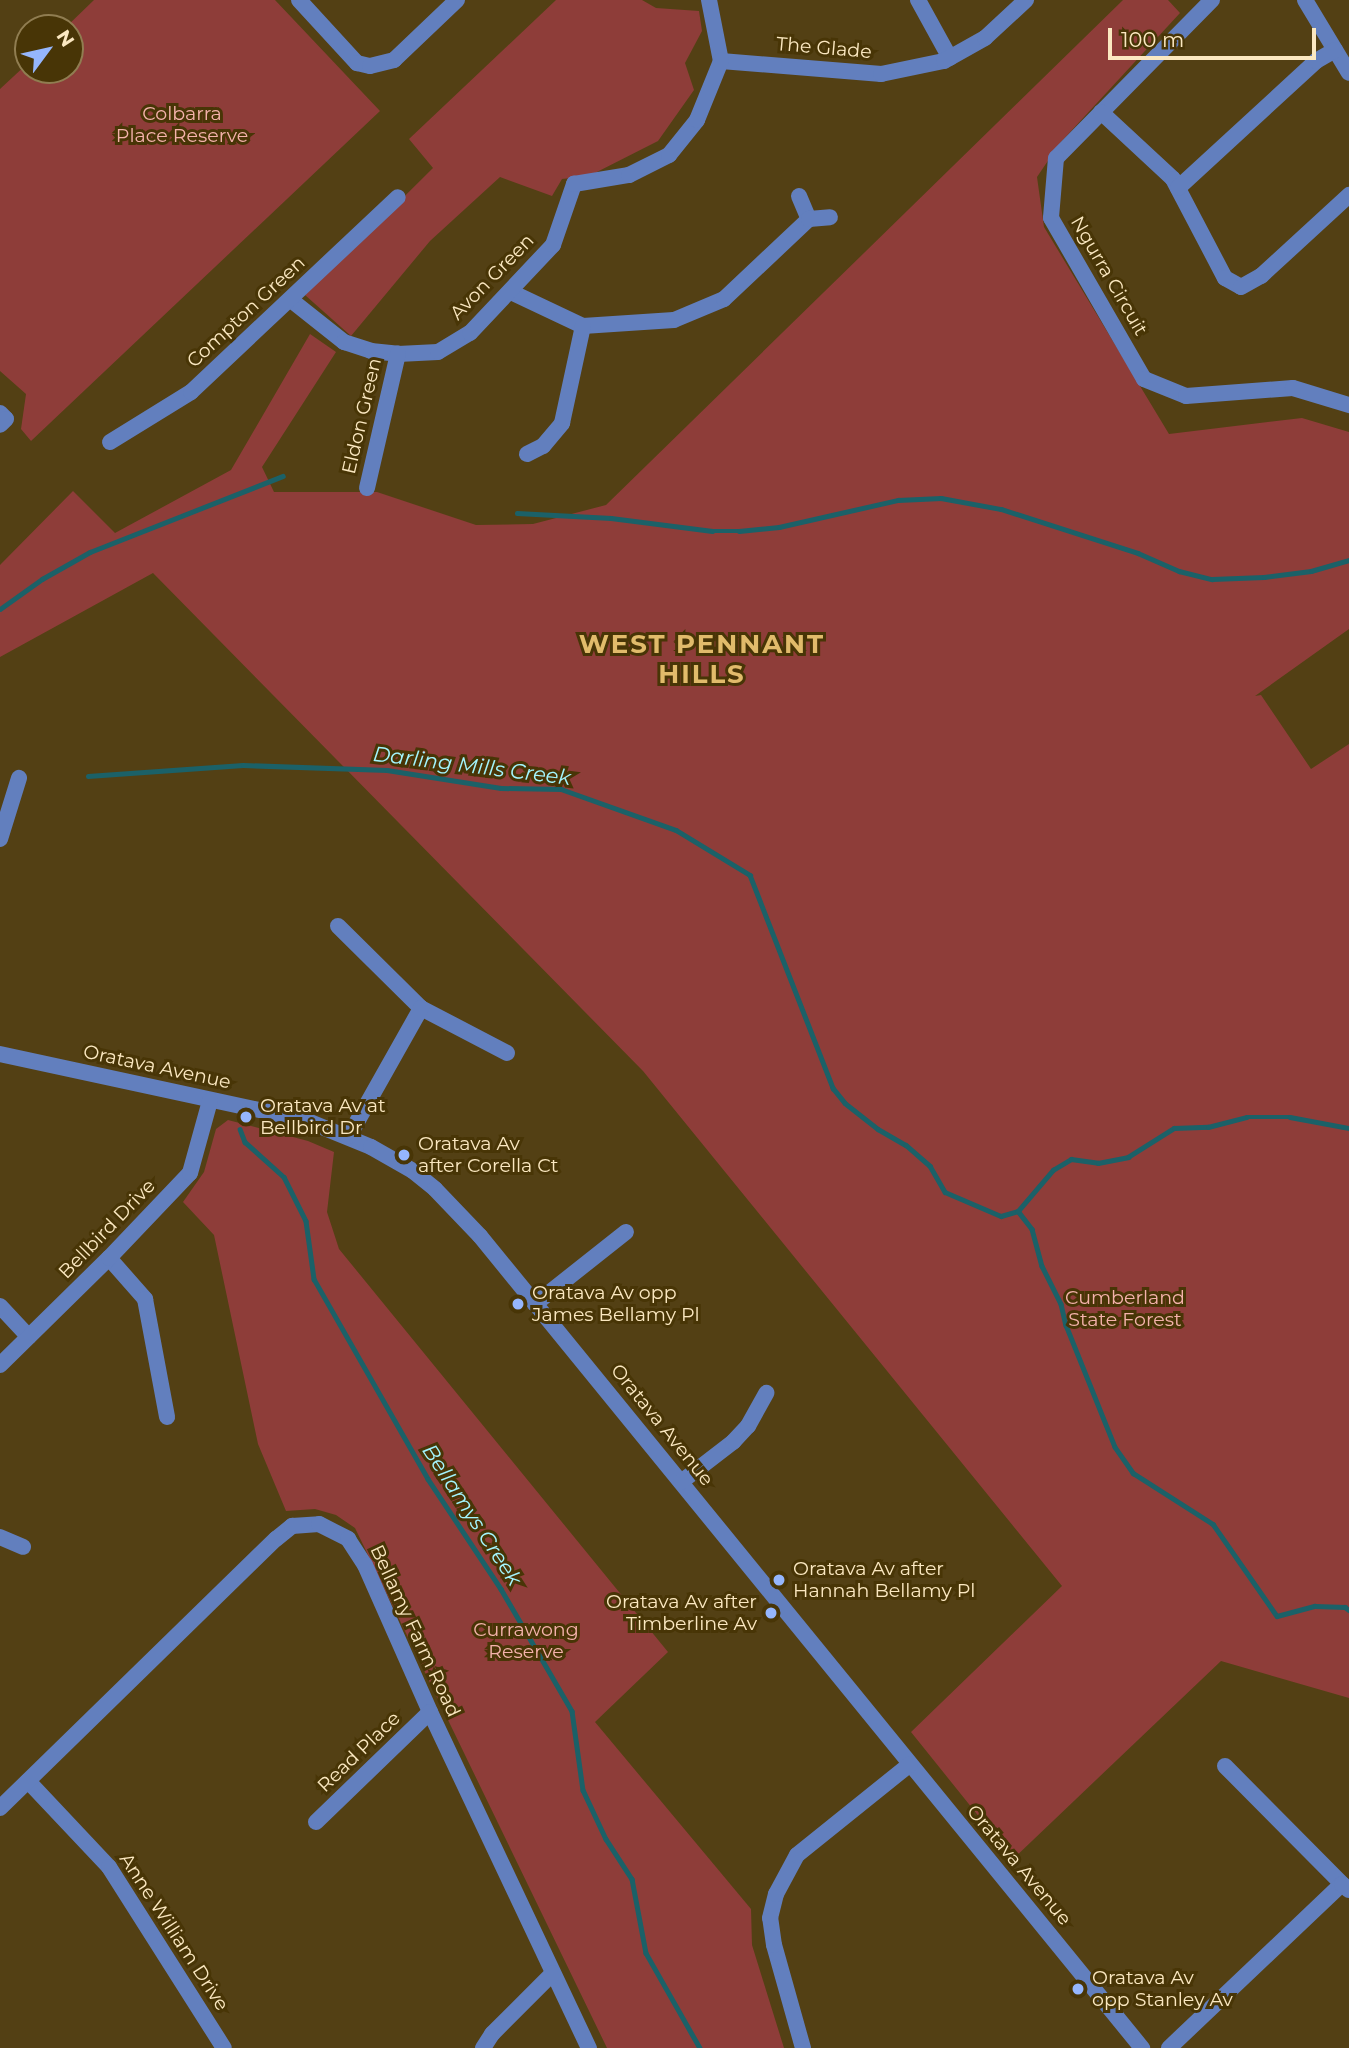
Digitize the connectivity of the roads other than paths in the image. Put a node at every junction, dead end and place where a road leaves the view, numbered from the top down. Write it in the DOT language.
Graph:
graph roads {
  1 [pos="299,0"];
  2 [pos="457,0"];
  3 [pos="709,0"];
  4 [pos="918,0"];
  5 [pos="1026,0"];
  6 [pos="1212,0"];
  7 [pos="1306,0"];
  8 [pos="1335,50"];
  9 [pos="950,58"];
  10 [pos="721,61"];
  11 [pos="1349,73"];
  12 [pos="1101,112"];
  13 [pos="1178,188"];
  14 [pos="1349,195"];
  15 [pos="398,197"];
  16 [pos="799,197"];
  17 [pos="830,217"];
  18 [pos="809,219"];
  19 [pos="511,292"];
  20 [pos="291,300"];
  21 [pos="583,326"];
  22 [pos="398,354"];
  23 [pos="1349,405"];
  24 [pos="0,413"];
  25 [pos="0,425"];
  26 [pos="110,442"];
  27 [pos="527,454"];
  28 [pos="367,488"];
  29 [pos="19,778"];
  30 [pos="0,839"];
  31 [pos="338,926"];
  32 [pos="421,1008"];
  33 [pos="507,1053"];
  34 [pos="0,1054"];
  35 [pos="210,1101"];
  36 [pos="349,1136"];
  37 [pos="626,1232"];
  38 [pos="109,1258"];
  39 [pos="535,1304"];
  40 [pos="0,1306"];
  41 [pos="29,1337"];
  42 [pos="0,1365"];
  43 [pos="766,1393"];
  44 [pos="167,1417"];
  45 [pos="681,1482"];
  46 [pos="0,1537"];
  47 [pos="23,1547"];
  48 [pos="430,1712"];
  49 [pos="910,1764"];
  50 [pos="1225,1766"];
  51 [pos="28,1781"];
  52 [pos="0,1808"];
  53 [pos="316,1822"];
  54 [pos="1346,1887"];
  55 [pos="553,1973"];
  56 [pos="224,2048"];
  57 [pos="483,2048"];
  58 [pos="589,2048"];
  59 [pos="803,2048"];
  60 [pos="1142,2048"];
  61 [pos="1169,2048"];
  1 -- 2 [label="street"];
  3 -- 10 [label="street"];
  4 -- 9 [label="street"];
  5 -- 9 [label="street, The Glade"];
  6 -- 12 [label="street, Ngurra Circuit"];
  7 -- 8 [label="street"];
  8 -- 11 [label="street"];
  8 -- 13 [label="street"];
  9 -- 10 [label="street, The Glade"];
  10 -- 19 [label="street, Avon Green"];
  12 -- 13 [label="street"];
  12 -- 23 [label="street, Ngurra Circuit"];
  13 -- 14 [label="street"];
  15 -- 20 [label="street, Compton Green"];
  16 -- 18 [label="street"];
  17 -- 18 [label="street"];
  18 -- 21 [label="street"];
  19 -- 21 [label="street"];
  19 -- 22 [label="street, Avon Green"];
  20 -- 22 [label="street, Avon Green"];
  20 -- 26 [label="street, Compton Green"];
  21 -- 27 [label="street"];
  22 -- 28 [label="street, Eldon Green"];
  24 -- 25 [label="street"];
  29 -- 30 [label="street"];
  31 -- 32 [label="street"];
  32 -- 33 [label="street"];
  32 -- 36 [label="street"];
  34 -- 35 [label="street, Oratava Avenue"];
  35 -- 36 [label="street, Oratava Avenue"];
  35 -- 38 [label="street, Bellbird Drive"];
  36 -- 39 [label="street, Oratava Avenue"];
  37 -- 39 [label="street"];
  38 -- 41 [label="street, Bellbird Drive"];
  38 -- 44 [label="street"];
  39 -- 45 [label="street, Oratava Avenue"];
  40 -- 41 [label="street"];
  41 -- 42 [label="street, Bellbird Drive"];
  43 -- 45 [label="street"];
  45 -- 49 [label="street, Oratava Avenue"];
  46 -- 47 [label="street"];
  48 -- 51 [label="street, Bellamy Farm Road"];
  48 -- 53 [label="street, Read Place"];
  48 -- 55 [label="street, Bellamy Farm Road"];
  49 -- 59 [label="street"];
  49 -- 60 [label="street, Oratava Avenue"];
  50 -- 54 [label="street"];
  51 -- 52 [label="street, Bellamy Farm Road"];
  51 -- 56 [label="street, Anne William Drive"];
  54 -- 61 [label="street"];
  55 -- 57 [label="street"];
  55 -- 58 [label="street, Bellamy Farm Road"];
}
